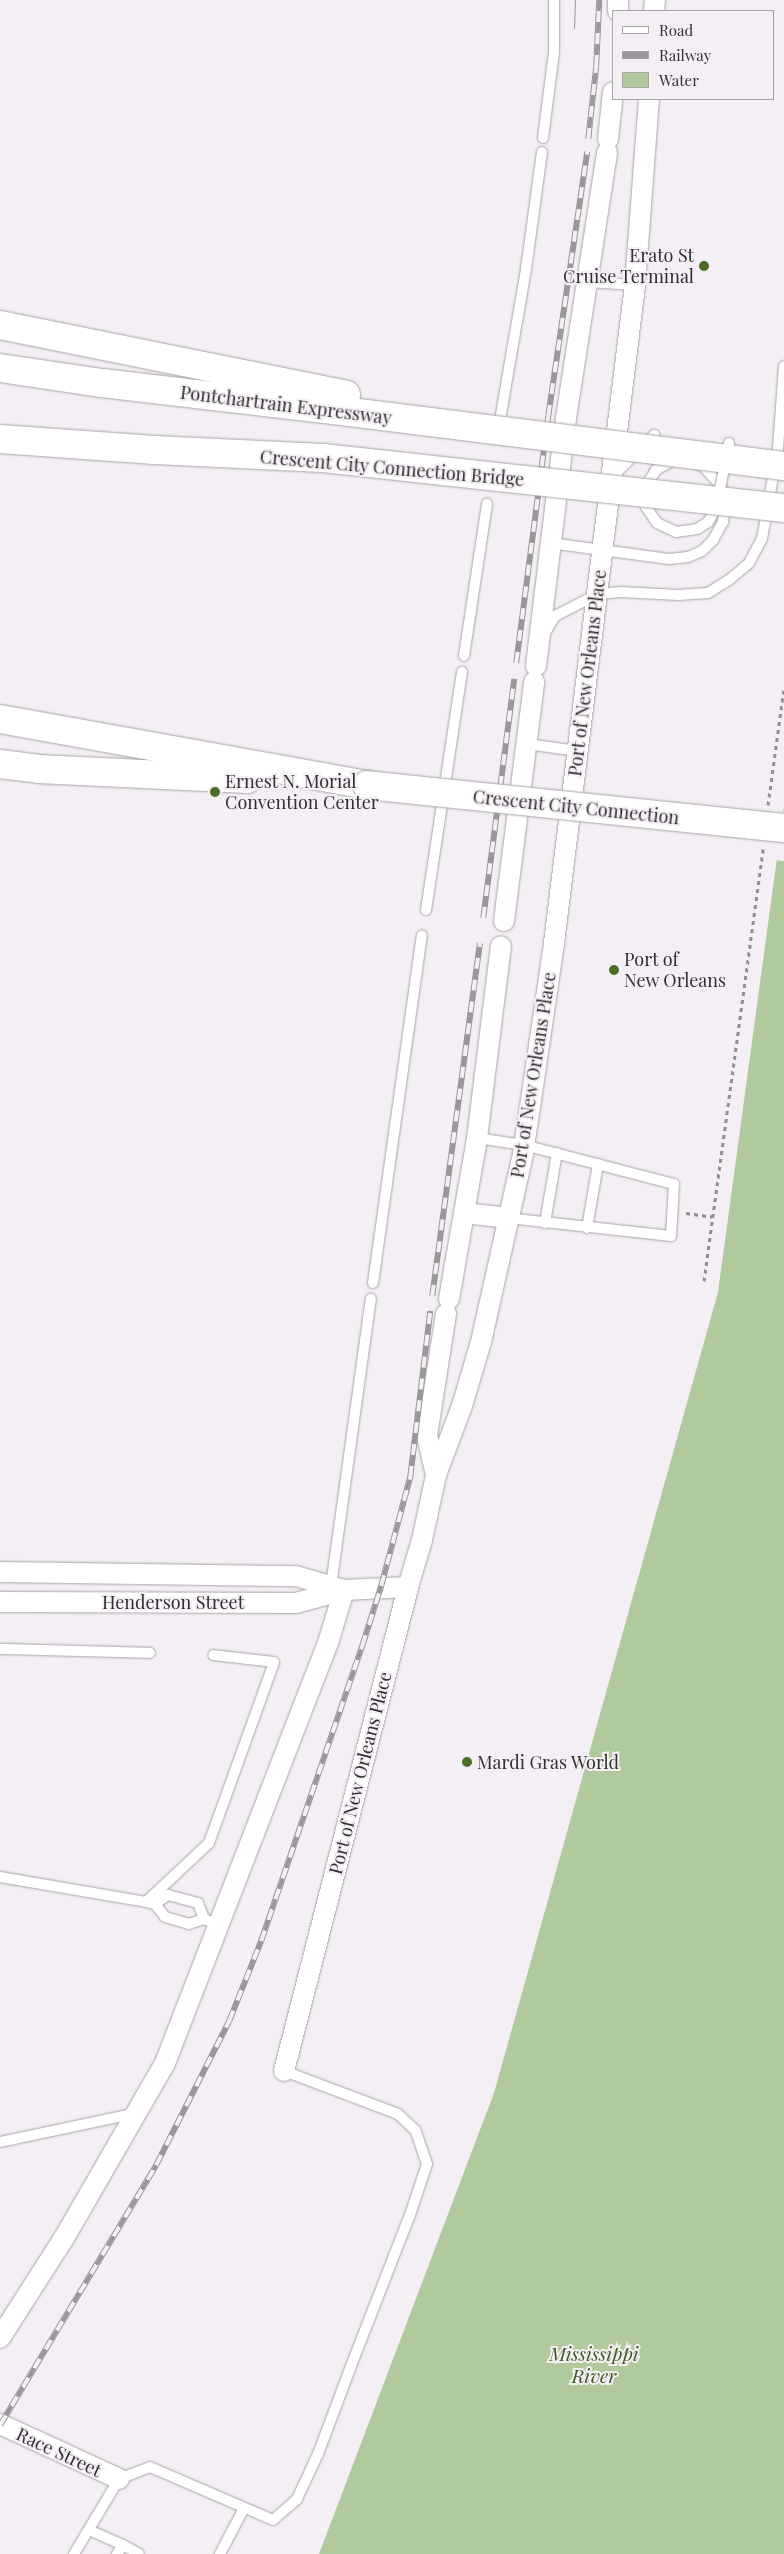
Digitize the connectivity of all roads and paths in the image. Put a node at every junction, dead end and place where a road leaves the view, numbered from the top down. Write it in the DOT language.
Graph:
graph roads {
  1 [pos="554,0"];
  2 [pos="612,100"];
  3 [pos="649,100"];
  4 [pos="543,138"];
  5 [pos="542,152"];
  6 [pos="588,282"];
  7 [pos="635,285"];
  8 [pos="0,325"];
  9 [pos="784,366"];
  10 [pos="0,368"];
  11 [pos="500,420"];
  12 [pos="654,435"];
  13 [pos="0,439"];
  14 [pos="572,440"];
  15 [pos="729,443"];
  16 [pos="784,466"];
  17 [pos="611,478"];
  18 [pos="487,504"];
  19 [pos="784,508"];
  20 [pos="550,543"];
  21 [pos="602,550"];
  22 [pos="598,594"];
  23 [pos="538,645"];
  24 [pos="464,656"];
  25 [pos="462,672"];
  26 [pos="784,688"];
  27 [pos="0,719"];
  28 [pos="527,744"];
  29 [pos="578,751"];
  30 [pos="0,764"];
  31 [pos="367,785"];
  32 [pos="771,829"];
  33 [pos="426,910"];
  34 [pos="504,921"];
  35 [pos="422,935"];
  36 [pos="502,946"];
  37 [pos="477,1138"];
  38 [pos="524,1145"];
  39 [pos="556,1153"];
  40 [pos="598,1164"];
  41 [pos="672,1211"];
  42 [pos="464,1213"];
  43 [pos="713,1217"];
  44 [pos="509,1218"];
  45 [pos="545,1223"];
  46 [pos="587,1228"];
  47 [pos="704,1281"];
  48 [pos="373,1283"];
  49 [pos="371,1299"];
  50 [pos="436,1475"];
  51 [pos="0,1572"];
  52 [pos="171,1575"];
  53 [pos="408,1587"];
  54 [pos="337,1588"];
  55 [pos="0,1602"];
  56 [pos="171,1602"];
  57 [pos="0,1649"];
  58 [pos="150,1653"];
  59 [pos="213,1655"];
  60 [pos="0,1877"];
  61 [pos="151,1903"];
  62 [pos="211,1922"];
  63 [pos="284,2072"];
  64 [pos="137,2112"];
  65 [pos="0,2142"];
  66 [pos="0,2338"];
  67 [pos="0,2424"];
  68 [pos="119,2479"];
  69 [pos="244,2508"];
  70 [pos="89,2530"];
  71 [pos="120,2550"];
  72 [pos="74,2554"];
  73 [pos="139,2554"];
  74 [pos="220,2554"];
  1 -- 4 [label="lane"];
  2 -- 6 [label="street"];
  3 -- 7 [label="street, Port of New Orleans Place"];
  5 -- 11 [label="lane"];
  6 -- 7 [label="lane"];
  6 -- 20 [label="street"];
  7 -- 17 [label="street, Port of New Orleans Place"];
  8 -- 14 [label="highway, bridge"];
  9 -- 22 [label="lane"];
  10 -- 14 [label="highway, Pontchartrain Expressway, bridge"];
  12 -- 17 [label="lane"];
  13 -- 19 [label="highway, Crescent City Connection Bridge, bridge"];
  14 -- 16 [label="highway, bridge"];
  15 -- 21 [label="lane, bridge"];
  17 -- 21 [label="street, Port of New Orleans Place"];
  18 -- 24 [label="lane"];
  20 -- 21 [label="lane"];
  20 -- 23 [label="street"];
  21 -- 22 [label="street, Port of New Orleans Place"];
  22 -- 23 [label="lane"];
  22 -- 29 [label="street, Port of New Orleans Place"];
  23 -- 28 [label="street"];
  25 -- 33 [label="lane"];
  26 -- 32 [label="path"];
  27 -- 31 [label="highway"];
  28 -- 29 [label="lane"];
  28 -- 34 [label="street"];
  29 -- 38 [label="street, Port of New Orleans Place"];
  30 -- 31 [label="highway"];
  31 -- 32 [label="highway, Crescent City Connection, bridge"];
  32 -- 43 [label="path"];
  35 -- 48 [label="lane"];
  36 -- 37 [label="street, Port of New Orleans Place"];
  37 -- 38 [label="lane"];
  37 -- 42 [label="street, Port of New Orleans Place"];
  38 -- 39 [label="lane"];
  38 -- 44 [label="street, Port of New Orleans Place"];
  39 -- 40 [label="lane"];
  39 -- 45 [label="lane"];
  40 -- 41 [label="lane"];
  40 -- 46 [label="lane"];
  41 -- 43 [label="path"];
  41 -- 46 [label="lane"];
  42 -- 44 [label="street"];
  42 -- 50 [label="street, Port of New Orleans Place"];
  43 -- 47 [label="path"];
  44 -- 45 [label="lane"];
  44 -- 50 [label="street, Port of New Orleans Place"];
  45 -- 46 [label="lane"];
  49 -- 54 [label="lane"];
  50 -- 53 [label="street, Port of New Orleans Place"];
  51 -- 52 [label="street, Henderson Street"];
  52 -- 54 [label="street, Henderson Street"];
  52 -- 56 [label="street"];
  53 -- 54 [label="street, Henderson Street"];
  53 -- 63 [label="street, Port of New Orleans Place"];
  54 -- 56 [label="street, Henderson Street"];
  54 -- 62 [label="street"];
  55 -- 56 [label="street, Henderson Street"];
  57 -- 58 [label="lane"];
  59 -- 61 [label="lane"];
  60 -- 61 [label="lane"];
  61 -- 62 [label="lane"];
  61 -- 62 [label="lane"];
  62 -- 64 [label="street"];
  63 -- 69 [label="lane"];
  64 -- 65 [label="lane"];
  64 -- 66 [label="street"];
  67 -- 68 [label="street, Race Street"];
  68 -- 69 [label="lane"];
  68 -- 70 [label="lane"];
  69 -- 74 [label="lane"];
  70 -- 71 [label="lane"];
  70 -- 72 [label="lane"];
  71 -- 73 [label="lane"];
}
